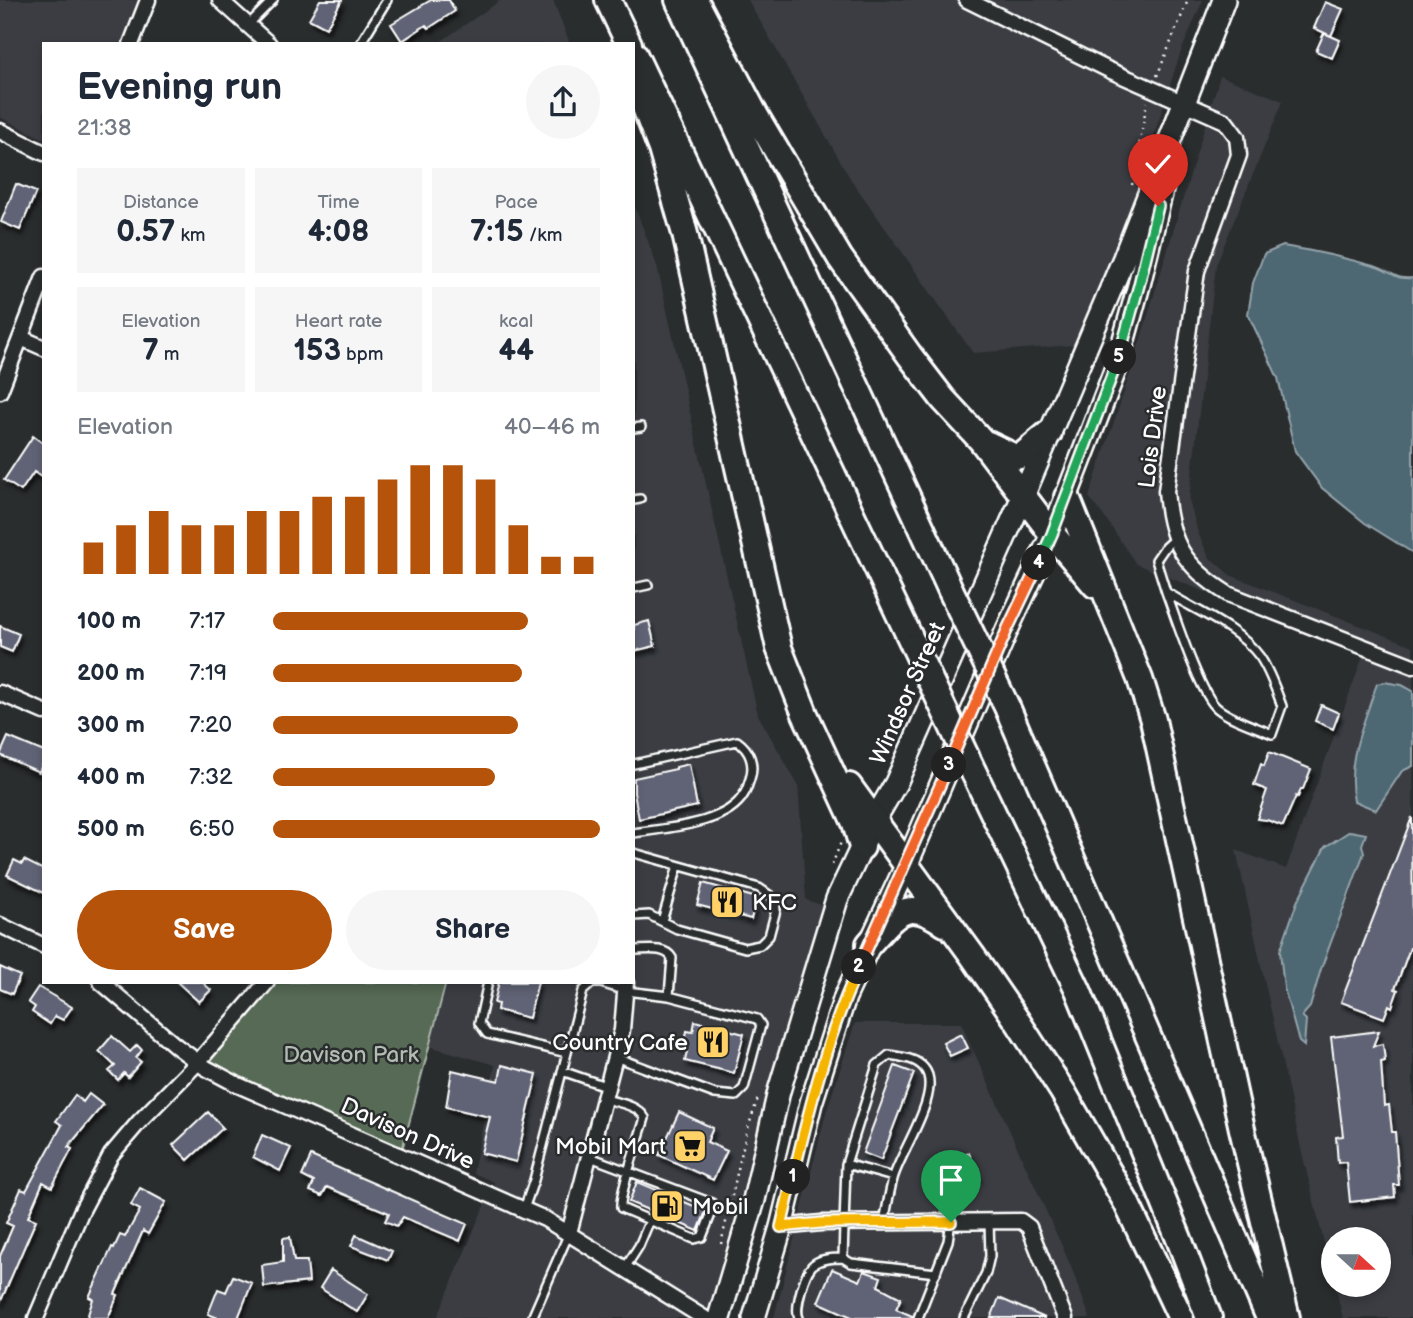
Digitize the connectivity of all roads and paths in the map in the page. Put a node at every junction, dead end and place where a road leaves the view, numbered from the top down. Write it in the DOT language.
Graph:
graph roads {
  1 [pos="148,0"];
  2 [pos="220,0"];
  3 [pos="273,0"];
  4 [pos="387,0"];
  5 [pos="605,0"];
  6 [pos="678,0"];
  7 [pos="695,0"];
  8 [pos="967,0"];
  9 [pos="1224,0"];
  10 [pos="248,25"];
  11 [pos="132,42"];
  12 [pos="266,42"];
  13 [pos="360,42"];
  14 [pos="619,42"];
  15 [pos="628,42"];
  16 [pos="635,56"];
  17 [pos="635,82"];
  18 [pos="1183,102"];
  19 [pos="0,131"];
  20 [pos="42,152"];
  21 [pos="42,282"];
  22 [pos="21,338"];
  23 [pos="42,347"];
  24 [pos="0,391"];
  25 [pos="1049,433"];
  26 [pos="981,440"];
  27 [pos="1024,494"];
  28 [pos="1067,497"];
  29 [pos="1052,534"];
  30 [pos="1175,538"];
  31 [pos="648,585"];
  32 [pos="635,588"];
  33 [pos="1166,592"];
  34 [pos="1108,602"];
  35 [pos="1413,666"];
  36 [pos="0,693"];
  37 [pos="42,711"];
  38 [pos="820,749"];
  39 [pos="635,764"];
  40 [pos="875,819"];
  41 [pos="635,833"];
  42 [pos="862,847"];
  43 [pos="635,853"];
  44 [pos="678,866"];
  45 [pos="906,866"];
  46 [pos="635,916"];
  47 [pos="662,921"];
  48 [pos="0,925"];
  49 [pos="953,930"];
  50 [pos="869,944"];
  51 [pos="42,945"];
  52 [pos="635,950"];
  53 [pos="103,984"];
  54 [pos="265,984"];
  55 [pos="488,984"];
  56 [pos="591,984"];
  57 [pos="626,986"];
  58 [pos="669,996"];
  59 [pos="567,1053"];
  60 [pos="615,1058"];
  61 [pos="198,1062"];
  62 [pos="562,1071"];
  63 [pos="607,1093"];
  64 [pos="590,1157"];
  65 [pos="846,1164"];
  66 [pos="630,1172"];
  67 [pos="893,1177"];
  68 [pos="524,1209"];
  69 [pos="650,1220"];
  70 [pos="989,1221"];
  71 [pos="843,1222"];
  72 [pos="884,1222"];
  73 [pos="951,1222"];
  74 [pos="781,1227"];
  75 [pos="569,1233"];
  76 [pos="843,1258"];
  77 [pos="625,1268"];
  78 [pos="936,1273"];
  79 [pos="36,1318"];
  80 [pos="532,1318"];
  81 [pos="704,1318"];
  82 [pos="719,1318"];
  83 [pos="754,1318"];
  84 [pos="799,1318"];
  85 [pos="918,1318"];
  86 [pos="964,1318"];
  87 [pos="1065,1318"];
  88 [pos="1181,1318"];
  89 [pos="1209,1318"];
  90 [pos="1269,1318"];
  91 [pos="1287,1318"];
  1 -- 11 [label="street"];
  2 -- 10 [label="street"];
  3 -- 10 [label="lane"];
  4 -- 13 [label="lane"];
  5 -- 14 [label="highway"];
  5 -- 15 [label="highway"];
  6 -- 90 [label="highway, bridge"];
  7 -- 26 [label="highway"];
  8 -- 18 [label="street, Lois Drive"];
  9 -- 18 [label="main road, Windsor Street"];
  10 -- 12 [label="street"];
  16 -- 89 [label="highway, bridge"];
  17 -- 38 [label="highway"];
  18 -- 25 [label="main road, Windsor Street"];
  18 -- 28 [label="main road, Windsor Street"];
  18 -- 30 [label="street, Lois Drive"];
  19 -- 20 [label="street"];
  21 -- 22 [label="street"];
  22 -- 23 [label="street"];
  22 -- 24 [label="street"];
  25 -- 26 [label="highway"];
  25 -- 27 [label="main road, Windsor Street"];
  26 -- 27 [label="highway"];
  27 -- 29 [label="highway"];
  27 -- 40 [label="main road, Windsor Street"];
  28 -- 29 [label="main road, Windsor Street"];
  28 -- 34 [label="highway"];
  29 -- 34 [label="highway"];
  29 -- 45 [label="main road, Windsor Street"];
  30 -- 33 [label="lane"];
  30 -- 35 [label="street, Lois Drive"];
  31 -- 32 [label="lane"];
  33 -- 33 [label="lane"];
  34 -- 91 [label="highway"];
  36 -- 37 [label="street"];
  38 -- 40 [label="highway"];
  38 -- 42 [label="highway"];
  39 -- 41 [label="lane"];
  40 -- 42 [label="main road, Windsor Street"];
  40 -- 45 [label="highway"];
  42 -- 82 [label="main road, Windsor Street"];
  43 -- 44 [label="lane"];
  44 -- 47 [label="lane"];
  44 -- 47 [label="lane"];
  45 -- 49 [label="highway"];
  45 -- 50 [label="main road, Windsor Street"];
  46 -- 47 [label="lane"];
  48 -- 51 [label="street"];
  49 -- 50 [label="highway"];
  49 -- 88 [label="highway"];
  50 -- 74 [label="main road, Windsor Street"];
  52 -- 58 [label="lane"];
  53 -- 61 [label="street, Davison Drive"];
  54 -- 61 [label="street"];
  55 -- 59 [label="lane"];
  56 -- 59 [label="lane"];
  57 -- 58 [label="lane"];
  57 -- 60 [label="street"];
  58 -- 60 [label="lane"];
  59 -- 62 [label="lane"];
  60 -- 63 [label="street"];
  61 -- 68 [label="street, Davison Drive"];
  61 -- 79 [label="street"];
  62 -- 63 [label="lane"];
  62 -- 68 [label="lane"];
  63 -- 64 [label="street"];
  63 -- 66 [label="lane"];
  64 -- 66 [label="lane"];
  64 -- 75 [label="street"];
  65 -- 67 [label="lane"];
  65 -- 67 [label="lane"];
  65 -- 71 [label="lane"];
  66 -- 69 [label="lane"];
  66 -- 69 [label="lane"];
  67 -- 72 [label="lane"];
  68 -- 75 [label="street, Davison Drive"];
  69 -- 77 [label="lane"];
  70 -- 73 [label="street"];
  70 -- 86 [label="lane"];
  70 -- 87 [label="street"];
  71 -- 72 [label="street"];
  71 -- 74 [label="street"];
  71 -- 76 [label="lane"];
  72 -- 73 [label="street"];
  73 -- 78 [label="lane"];
  74 -- 83 [label="main road, Windsor Street"];
  75 -- 77 [label="street, Davison Drive"];
  75 -- 80 [label="lane"];
  76 -- 78 [label="lane"];
  76 -- 84 [label="lane"];
  77 -- 81 [label="street, Davison Drive"];
  78 -- 85 [label="lane"];
}
